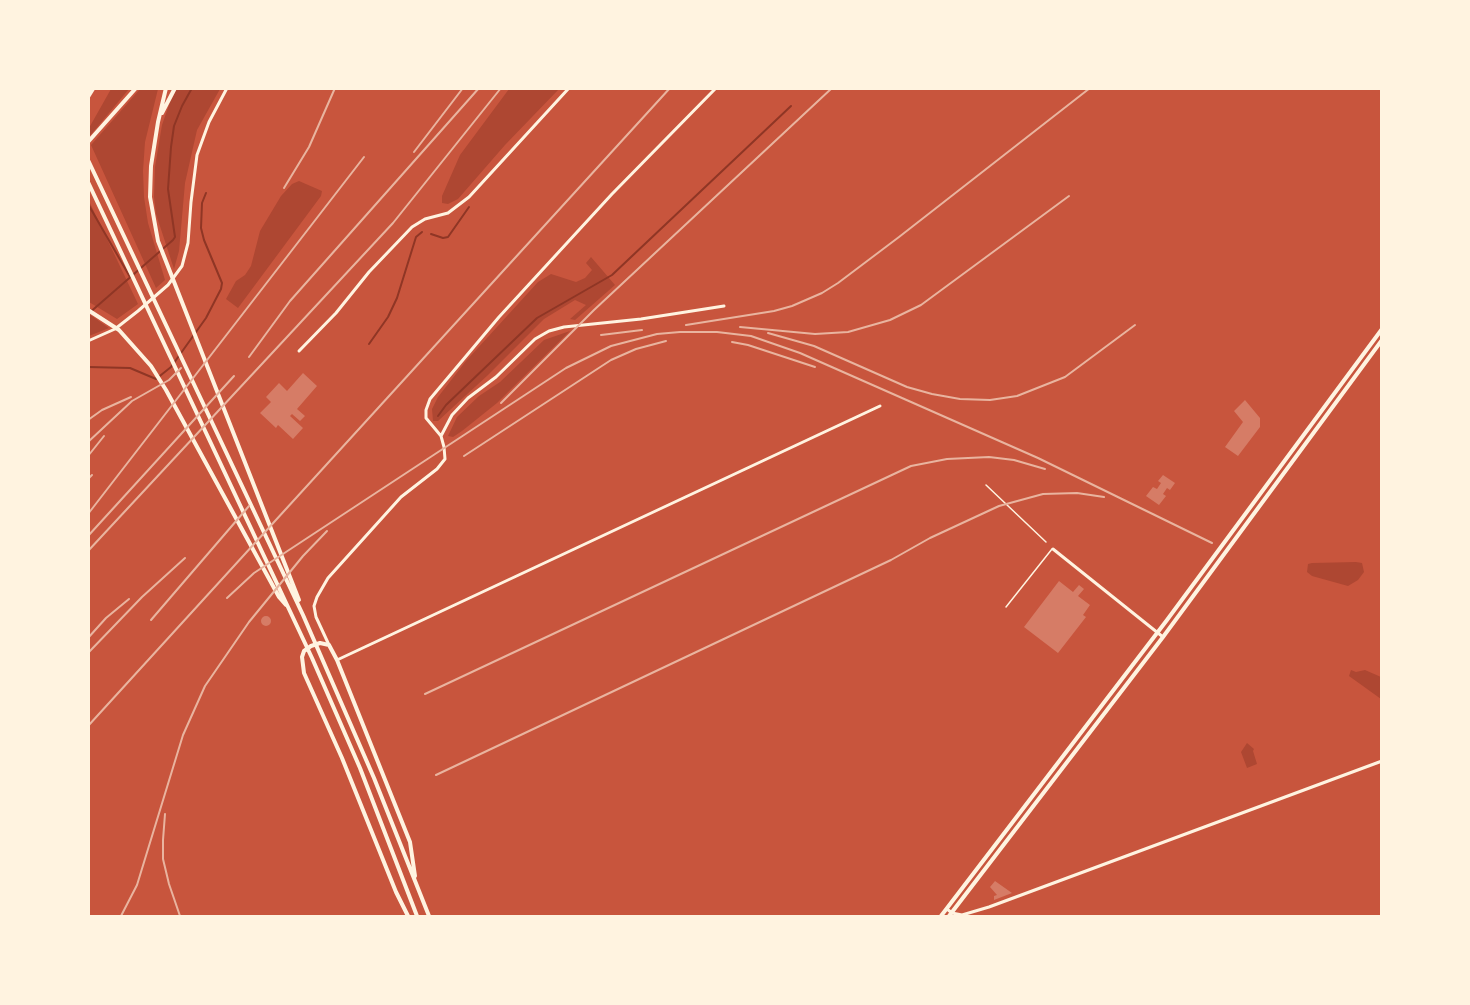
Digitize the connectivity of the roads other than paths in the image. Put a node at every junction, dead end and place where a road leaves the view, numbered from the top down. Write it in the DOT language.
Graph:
graph roads {
  1 [pos="93,88"];
  2 [pos="136,88"];
  3 [pos="166,88"];
  4 [pos="175,88"];
  5 [pos="227,88"];
  6 [pos="569,88"];
  7 [pos="716,88"];
  8 [pos="88,96"];
  9 [pos="158,122"];
  10 [pos="88,142"];
  11 [pos="88,160"];
  12 [pos="88,182"];
  13 [pos="724,306"];
  14 [pos="88,310"];
  15 [pos="1382,329"];
  16 [pos="1382,340"];
  17 [pos="88,341"];
  18 [pos="299,351"];
  19 [pos="880,406"];
  20 [pos="441,436"];
  21 [pos="986,485"];
  22 [pos="1046,542"];
  23 [pos="1053,549"];
  24 [pos="1006,607"];
  25 [pos="290,610"];
  26 [pos="303,615"];
  27 [pos="1157,633"];
  28 [pos="1163,637"];
  29 [pos="329,645"];
  30 [pos="337,660"];
  31 [pos="1382,761"];
  32 [pos="416,883"];
  33 [pos="947,909"];
  34 [pos="951,915"];
  35 [pos="408,916"];
  36 [pos="417,916"];
  37 [pos="429,916"];
  38 [pos="941,916"];
  1 -- 8 [label="highway"];
  2 -- 10 [label="main road"];
  3 -- 9 [label="main road"];
  4 -- 9 [label="main road"];
  5 -- 17 [label="street"];
  6 -- 18 [label="street"];
  7 -- 20 [label="street"];
  9 -- 26 [label="main road"];
  11 -- 26 [label="main road"];
  12 -- 25 [label="main road"];
  13 -- 20 [label="street"];
  14 -- 25 [label="main road"];
  15 -- 27 [label="main road"];
  16 -- 28 [label="main road"];
  19 -- 30 [label="street"];
  20 -- 29 [label="street"];
  21 -- 22 [label="lane"];
  23 -- 24 [label="lane"];
  23 -- 27 [label="street"];
  25 -- 36 [label="main road"];
  26 -- 32 [label="main road"];
  27 -- 28 [label="street"];
  27 -- 33 [label="main road"];
  28 -- 34 [label="main road"];
  29 -- 30 [label="main road"];
  29 -- 35 [label="main road"];
  30 -- 32 [label="main road"];
  31 -- 34 [label="street"];
  32 -- 37 [label="main road"];
  33 -- 34 [label="street"];
  33 -- 38 [label="main road"];
}
